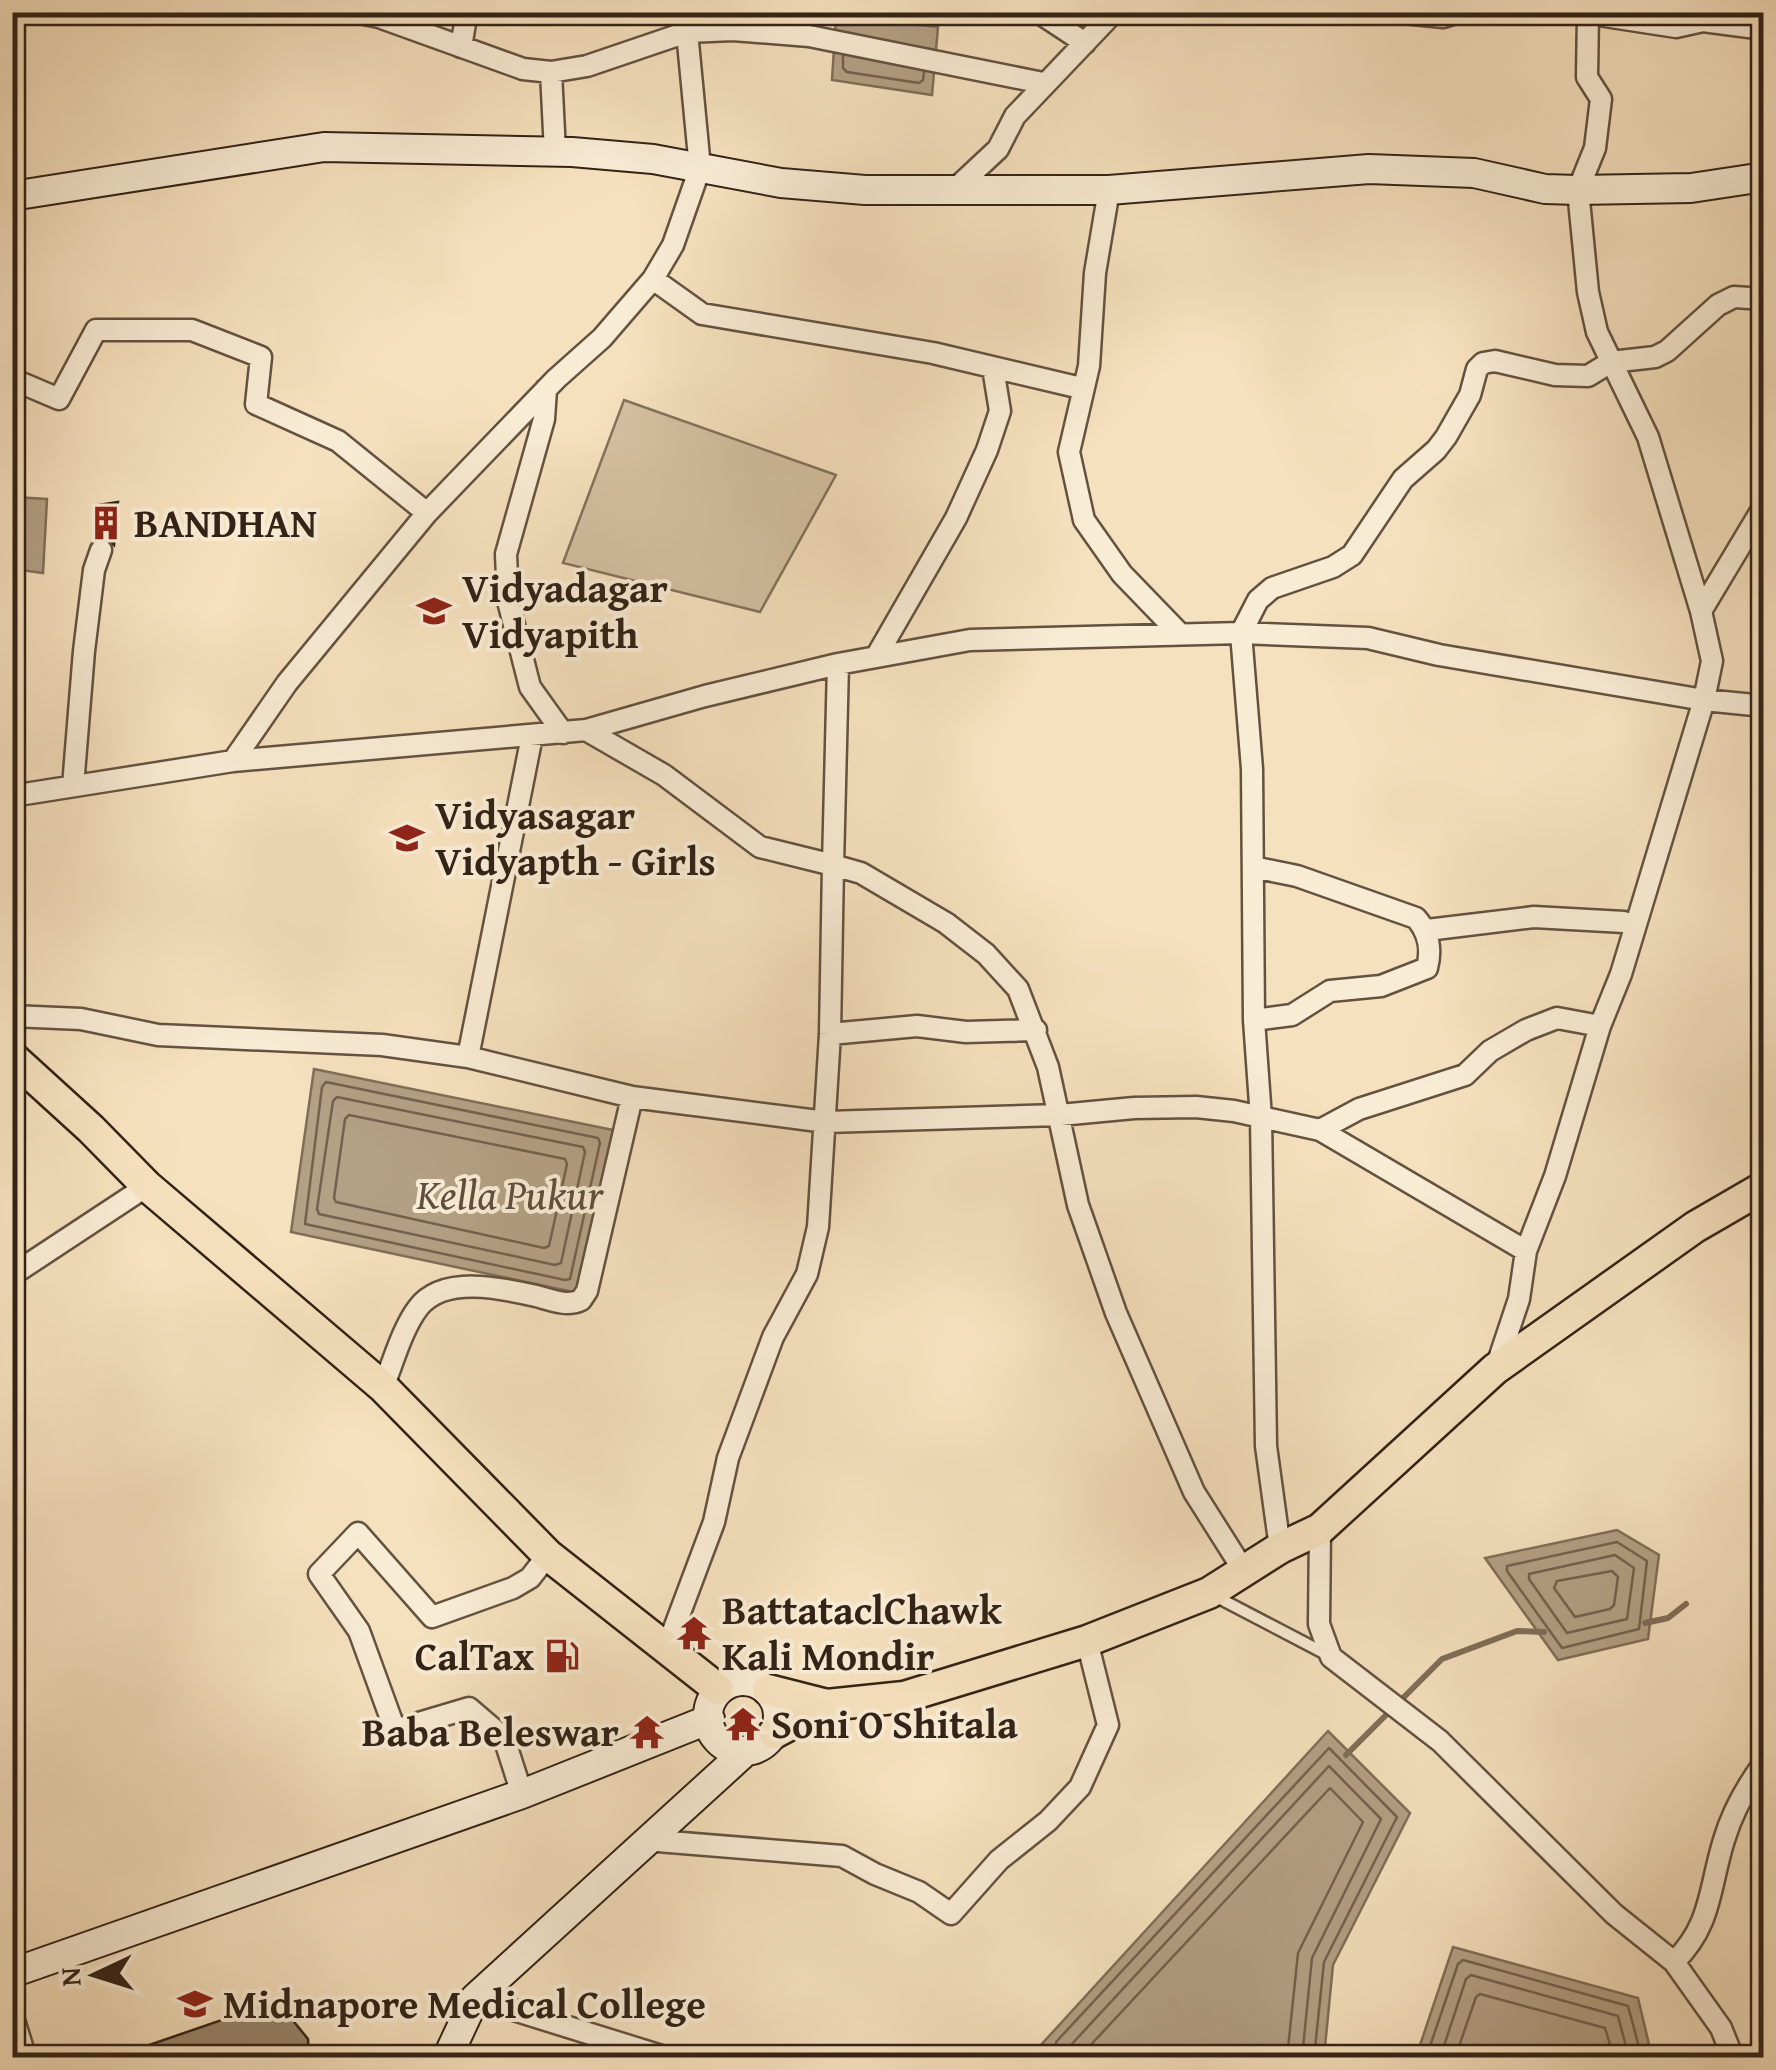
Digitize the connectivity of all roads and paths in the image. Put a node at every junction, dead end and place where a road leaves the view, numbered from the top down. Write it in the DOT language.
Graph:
graph roads {
  1 [pos="354,12"];
  2 [pos="467,12"];
  3 [pos="1038,12"];
  4 [pos="1114,12"];
  5 [pos="1393,12"];
  6 [pos="1459,12"];
  7 [pos="1584,14"];
  8 [pos="1704,17"];
  9 [pos="1764,29"];
  10 [pos="687,32"];
  11 [pos="1086,43"];
  12 [pos="461,47"];
  13 [pos="551,72"];
  14 [pos="1044,83"];
  15 [pos="555,152"];
  16 [pos="700,168"];
  17 [pos="1764,177"];
  18 [pos="1109,190"];
  19 [pos="1578,190"];
  20 [pos="952,191"];
  21 [pos="12,196"];
  22 [pos="654,279"];
  23 [pos="1764,299"];
  24 [pos="1611,362"];
  25 [pos="993,368"];
  26 [pos="12,379"];
  27 [pos="546,388"];
  28 [pos="1081,388"];
  29 [pos="1764,506"];
  30 [pos="427,513"];
  31 [pos="101,550"];
  32 [pos="1701,611"];
  33 [pos="1180,634"];
  34 [pos="1241,634"];
  35 [pos="876,657"];
  36 [pos="838,664"];
  37 [pos="1704,700"];
  38 [pos="1764,706"];
  39 [pos="586,730"];
  40 [pos="563,733"];
  41 [pos="532,736"];
  42 [pos="233,761"];
  43 [pos="73,786"];
  44 [pos="12,796"];
  45 [pos="833,865"];
  46 [pos="1253,867"];
  47 [pos="1624,922"];
  48 [pos="1427,930"];
  49 [pos="12,1016"];
  50 [pos="1254,1020"];
  51 [pos="1600,1026"];
  52 [pos="1036,1030"];
  53 [pos="830,1034"];
  54 [pos="468,1057"];
  55 [pos="12,1058"];
  56 [pos="632,1097"];
  57 [pos="1060,1115"];
  58 [pos="1262,1118"];
  59 [pos="826,1122"];
  60 [pos="1320,1130"];
  61 [pos="147,1186"];
  62 [pos="1764,1187"];
  63 [pos="1526,1251"];
  64 [pos="12,1276"];
  65 [pos="1496,1369"];
  66 [pos="383,1387"];
  67 [pos="1320,1528"];
  68 [pos="1280,1548"];
  69 [pos="548,1555"];
  70 [pos="1244,1571"];
  71 [pos="1209,1592"];
  72 [pos="1087,1641"];
  73 [pos="666,1650"];
  74 [pos="1332,1657"];
  75 [pos="718,1689"];
  76 [pos="768,1690"];
  77 [pos="827,1705"];
  78 [pos="712,1727"];
  79 [pos="774,1733"];
  80 [pos="746,1751"];
  81 [pos="1764,1763"];
  82 [pos="522,1794"];
  83 [pos="694,1801"];
  84 [pos="645,1840"];
  85 [pos="1674,1962"];
  86 [pos="12,1973"];
  87 [pos="474,1998"];
  88 [pos="12,2014"];
  89 [pos="31,2058"];
  90 [pos="447,2058"];
  91 [pos="668,2058"];
  92 [pos="1733,2058"];
  1 -- 12 [label="street"];
  2 -- 12 [label="street"];
  3 -- 11 [label="street"];
  4 -- 11 [label="street"];
  5 -- 6 [label="street"];
  7 -- 8 [label="street"];
  7 -- 19 [label="street"];
  8 -- 9 [label="street"];
  10 -- 13 [label="street"];
  10 -- 14 [label="street"];
  10 -- 16 [label="street"];
  11 -- 14 [label="street"];
  12 -- 13 [label="street"];
  13 -- 15 [label="street"];
  14 -- 20 [label="street"];
  15 -- 16 [label="street"];
  15 -- 21 [label="street"];
  16 -- 20 [label="street"];
  16 -- 22 [label="street"];
  17 -- 19 [label="street"];
  18 -- 19 [label="street"];
  18 -- 20 [label="street"];
  18 -- 28 [label="street"];
  19 -- 24 [label="street"];
  22 -- 25 [label="street"];
  22 -- 27 [label="street"];
  23 -- 24 [label="street"];
  24 -- 32 [label="street"];
  24 -- 34 [label="street"];
  25 -- 28 [label="street"];
  25 -- 35 [label="street"];
  26 -- 30 [label="street"];
  27 -- 30 [label="street"];
  27 -- 40 [label="street"];
  28 -- 33 [label="street"];
  29 -- 32 [label="street"];
  30 -- 42 [label="street"];
  31 -- 43 [label="street"];
  32 -- 37 [label="street"];
  33 -- 34 [label="street"];
  33 -- 35 [label="street"];
  34 -- 37 [label="street"];
  34 -- 46 [label="street"];
  35 -- 36 [label="street"];
  36 -- 39 [label="street"];
  36 -- 45 [label="street"];
  37 -- 38 [label="street"];
  37 -- 51 [label="street"];
  39 -- 40 [label="street"];
  39 -- 45 [label="street"];
  40 -- 41 [label="street"];
  41 -- 42 [label="street"];
  41 -- 54 [label="street"];
  42 -- 43 [label="street"];
  43 -- 44 [label="street"];
  45 -- 52 [label="street"];
  45 -- 53 [label="street"];
  46 -- 48 [label="street"];
  46 -- 50 [label="street"];
  47 -- 48 [label="street"];
  48 -- 50 [label="street"];
  49 -- 54 [label="street"];
  50 -- 58 [label="street"];
  51 -- 60 [label="street"];
  51 -- 63 [label="street"];
  52 -- 53 [label="street"];
  52 -- 57 [label="street"];
  53 -- 59 [label="street"];
  54 -- 56 [label="street"];
  55 -- 61 [label="main road"];
  56 -- 59 [label="street"];
  56 -- 66 [label="street"];
  57 -- 58 [label="street"];
  57 -- 59 [label="street"];
  57 -- 70 [label="street"];
  58 -- 60 [label="street"];
  58 -- 68 [label="street"];
  59 -- 73 [label="street"];
  60 -- 63 [label="street"];
  61 -- 64 [label="street"];
  61 -- 66 [label="main road"];
  62 -- 65 [label="main road"];
  63 -- 65 [label="street"];
  65 -- 67 [label="main road"];
  66 -- 69 [label="main road"];
  67 -- 68 [label="main road"];
  67 -- 74 [label="street"];
  68 -- 70 [label="main road"];
  69 -- 73 [label="main road"];
  69 -- 82 [label="street"];
  70 -- 71 [label="main road"];
  71 -- 72 [label="main road"];
  71 -- 74 [label="lane"];
  72 -- 77 [label="main road"];
  72 -- 84 [label="street"];
  73 -- 75 [label="main road"];
  74 -- 85 [label="street"];
  75 -- 76 [label="street"];
  75 -- 78 [label="street"];
  76 -- 77 [label="main road"];
  76 -- 79 [label="street"];
  77 -- 79 [label="main road"];
  78 -- 80 [label="street"];
  78 -- 82 [label="street"];
  78 -- 83 [label="street"];
  79 -- 80 [label="street"];
  80 -- 83 [label="street"];
  81 -- 85 [label="street"];
  82 -- 86 [label="street"];
  83 -- 84 [label="street"];
  84 -- 87 [label="street"];
  85 -- 92 [label="street"];
  87 -- 90 [label="street"];
  87 -- 91 [label="street"];
  88 -- 89 [label="lane"];
}
